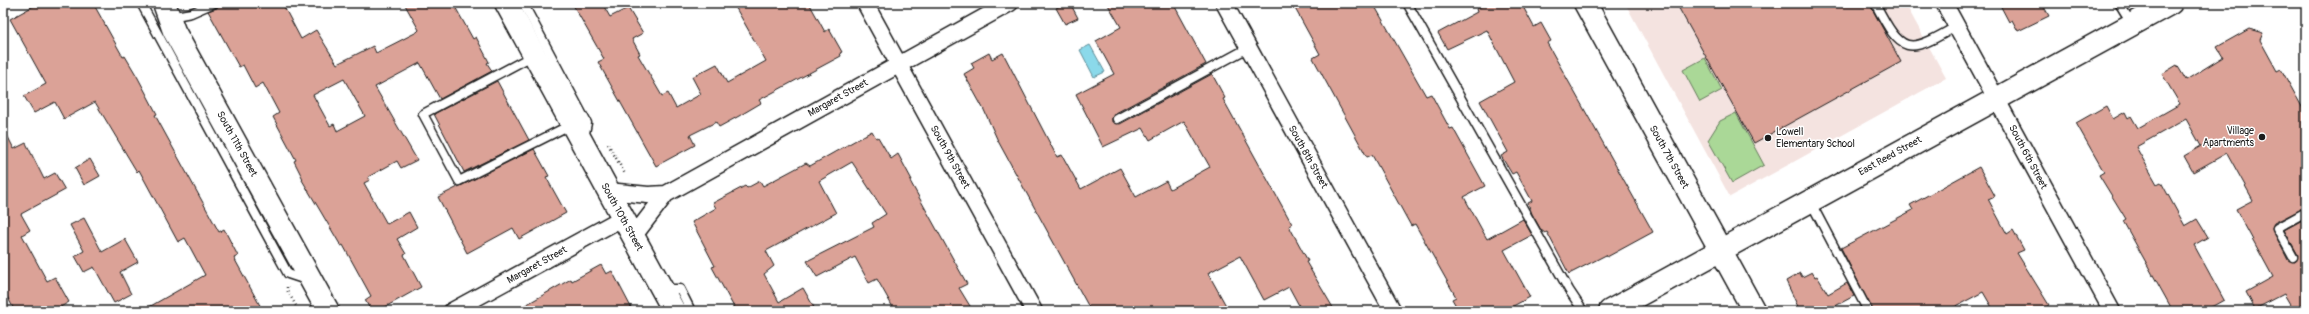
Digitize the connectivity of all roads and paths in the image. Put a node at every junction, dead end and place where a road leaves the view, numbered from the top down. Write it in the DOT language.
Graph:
graph roads {
  1 [pos="141,3"];
  2 [pos="214,3"];
  3 [pos="506,3"];
  4 [pos="523,3"];
  5 [pos="865,3"];
  6 [pos="1010,3"];
  7 [pos="1224,3"];
  8 [pos="1407,3"];
  9 [pos="1585,3"];
  10 [pos="1875,3"];
  11 [pos="1944,3"];
  12 [pos="2119,3"];
  13 [pos="2171,3"];
  14 [pos="166,10"];
  15 [pos="2132,24"];
  16 [pos="1957,26"];
  17 [pos="1248,48"];
  18 [pos="535,54"];
  19 [pos="899,64"];
  20 [pos="1996,99"];
  21 [pos="1117,119"];
  22 [pos="572,124"];
  23 [pos="583,145"];
  24 [pos="608,191"];
  25 [pos="666,194"];
  26 [pos="1810,200"];
  27 [pos="2306,212"];
  28 [pos="628,227"];
  29 [pos="1720,250"];
  30 [pos="2293,257"];
  31 [pos="288,274"];
  32 [pos="313,283"];
  33 [pos="662,289"];
  34 [pos="299,311"];
  35 [pos="328,311"];
  36 [pos="452,311"];
  37 [pos="674,311"];
  38 [pos="691,311"];
  39 [pos="1034,311"];
  40 [pos="1393,311"];
  41 [pos="1583,311"];
  42 [pos="1610,311"];
  43 [pos="1754,311"];
  44 [pos="1868,311"];
  45 [pos="2112,311"];
  1 -- 31 [label="lane, South 11th Street"];
  2 -- 14 [label="lane"];
  3 -- 18 [label="street, South 10th Street"];
  4 -- 23 [label="lane"];
  5 -- 19 [label="street, South 9th Street"];
  6 -- 19 [label="street, Margaret Street"];
  7 -- 17 [label="street, South 8th Street"];
  8 -- 41 [label="lane"];
  9 -- 29 [label="street, South 7th Street"];
  10 -- 16 [label="lane"];
  11 -- 16 [label="street, South 6th Street"];
  12 -- 15 [label="lane"];
  13 -- 15 [label="street, East Reed Street"];
  14 -- 32 [label="street, South 11th Street"];
  15 -- 20 [label="street, East Reed Street"];
  16 -- 20 [label="street, South 6th Street"];
  17 -- 21 [label="lane"];
  17 -- 40 [label="street, South 8th Street"];
  18 -- 22 [label="street, South 10th Street"];
  18 -- 22 [label="lane"];
  19 -- 25 [label="street, Margaret Street"];
  19 -- 39 [label="street, South 9th Street"];
  20 -- 26 [label="street, East Reed Street"];
  20 -- 45 [label="street, South 6th Street"];
  22 -- 23 [label="street, South 10th Street"];
  23 -- 24 [label="street, South 10th Street"];
  24 -- 25 [label="street, Margaret Street"];
  24 -- 28 [label="street, South 10th Street"];
  25 -- 28 [label="street, Margaret Street"];
  26 -- 29 [label="street, East Reed Street"];
  26 -- 44 [label="lane"];
  27 -- 30 [label="lane"];
  28 -- 33 [label="street, South 10th Street"];
  28 -- 36 [label="street, Margaret Street"];
  29 -- 42 [label="street, East Reed Street"];
  29 -- 43 [label="street, South 7th Street"];
  31 -- 32 [label="lane"];
  31 -- 34 [label="path"];
  32 -- 35 [label="street, South 11th Street"];
  33 -- 37 [label="street, South 10th Street"];
  33 -- 38 [label="lane"];
}
